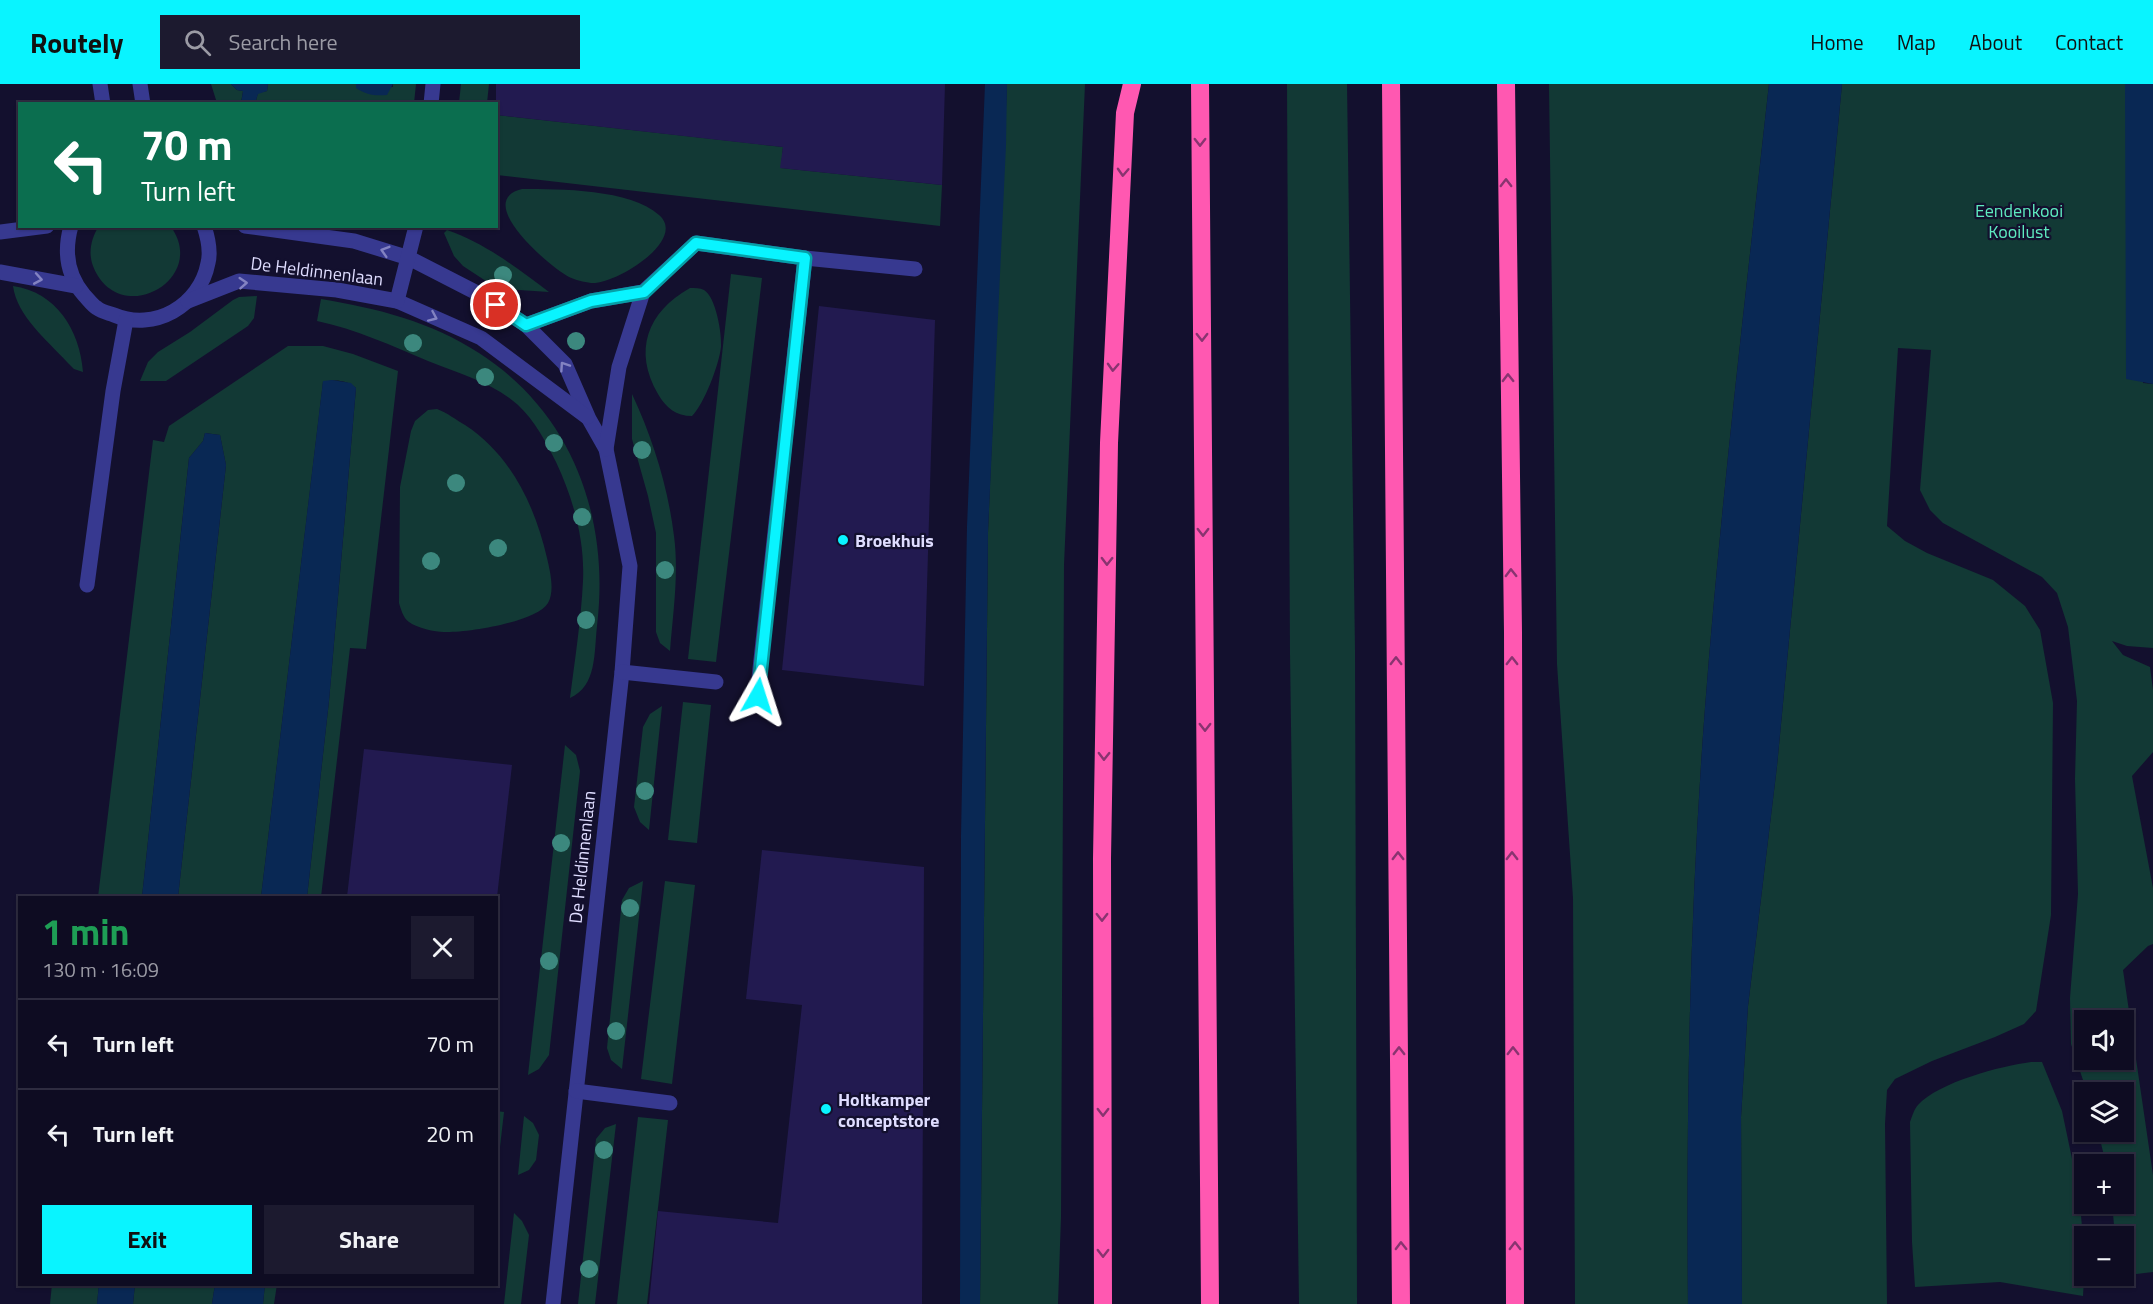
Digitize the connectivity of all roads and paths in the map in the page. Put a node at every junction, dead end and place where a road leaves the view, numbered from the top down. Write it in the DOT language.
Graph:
graph roads {
  1 [pos="100,84"];
  2 [pos="140,84"];
  3 [pos="433,84"];
  4 [pos="1132,84"];
  5 [pos="1200,84"];
  6 [pos="1391,84"];
  7 [pos="1506,84"];
  8 [pos="103,102"];
  9 [pos="143,102"];
  10 [pos="431,102"];
  11 [pos="31,228"];
  12 [pos="70,228"];
  13 [pos="205,228"];
  14 [pos="260,228"];
  15 [pos="416,228"];
  16 [pos="0,232"];
  17 [pos="409,258"];
  18 [pos="805,258"];
  19 [pos="915,269"];
  20 [pos="0,272"];
  21 [pos="76,285"];
  22 [pos="644,292"];
  23 [pos="188,301"];
  24 [pos="398,301"];
  25 [pos="126,320"];
  26 [pos="526,325"];
  27 [pos="590,419"];
  28 [pos="606,450"];
  29 [pos="87,585"];
  30 [pos="622,672"];
  31 [pos="716,682"];
  32 [pos="758,696"];
  33 [pos="576,1091"];
  34 [pos="670,1103"];
  35 [pos="553,1304"];
  36 [pos="1103,1304"];
  37 [pos="1210,1304"];
  38 [pos="1401,1304"];
  39 [pos="1515,1304"];
  1 -- 8 [label="street"];
  2 -- 9 [label="street"];
  3 -- 10 [label="street"];
  4 -- 36 [label="highway, one-way"];
  5 -- 37 [label="highway, one-way"];
  38 -- 6 [label="highway, one-way"];
  39 -- 7 [label="highway, one-way"];
  11 -- 16 [label="street"];
  12 -- 21 [label="street"];
  13 -- 23 [label="street"];
  17 -- 14 [label="street, De Heldinnenlaan, one-way"];
  15 -- 17 [label="street"];
  17 -- 24 [label="street"];
  17 -- 26 [label="street, De Heldinnenlaan"];
  18 -- 19 [label="street"];
  18 -- 22 [label="street"];
  18 -- 32 [label="street"];
  20 -- 21 [label="street, one-way"];
  21 -- 25 [label="street"];
  22 -- 26 [label="street"];
  22 -- 28 [label="street"];
  23 -- 24 [label="street, De Heldinnenlaan, one-way"];
  23 -- 25 [label="street, De Heldinnenlaan"];
  24 -- 27 [label="street, De Heldinnenlaan, one-way"];
  25 -- 29 [label="street"];
  27 -- 26 [label="street, De Heldinnenlaan, one-way"];
  27 -- 28 [label="street, De Heldinnenlaan"];
  28 -- 30 [label="street, De Heldinnenlaan"];
  30 -- 31 [label="street"];
  30 -- 33 [label="street, De Heldinnenlaan"];
  33 -- 34 [label="street"];
  33 -- 35 [label="street, De Heldinnenlaan"];
}
